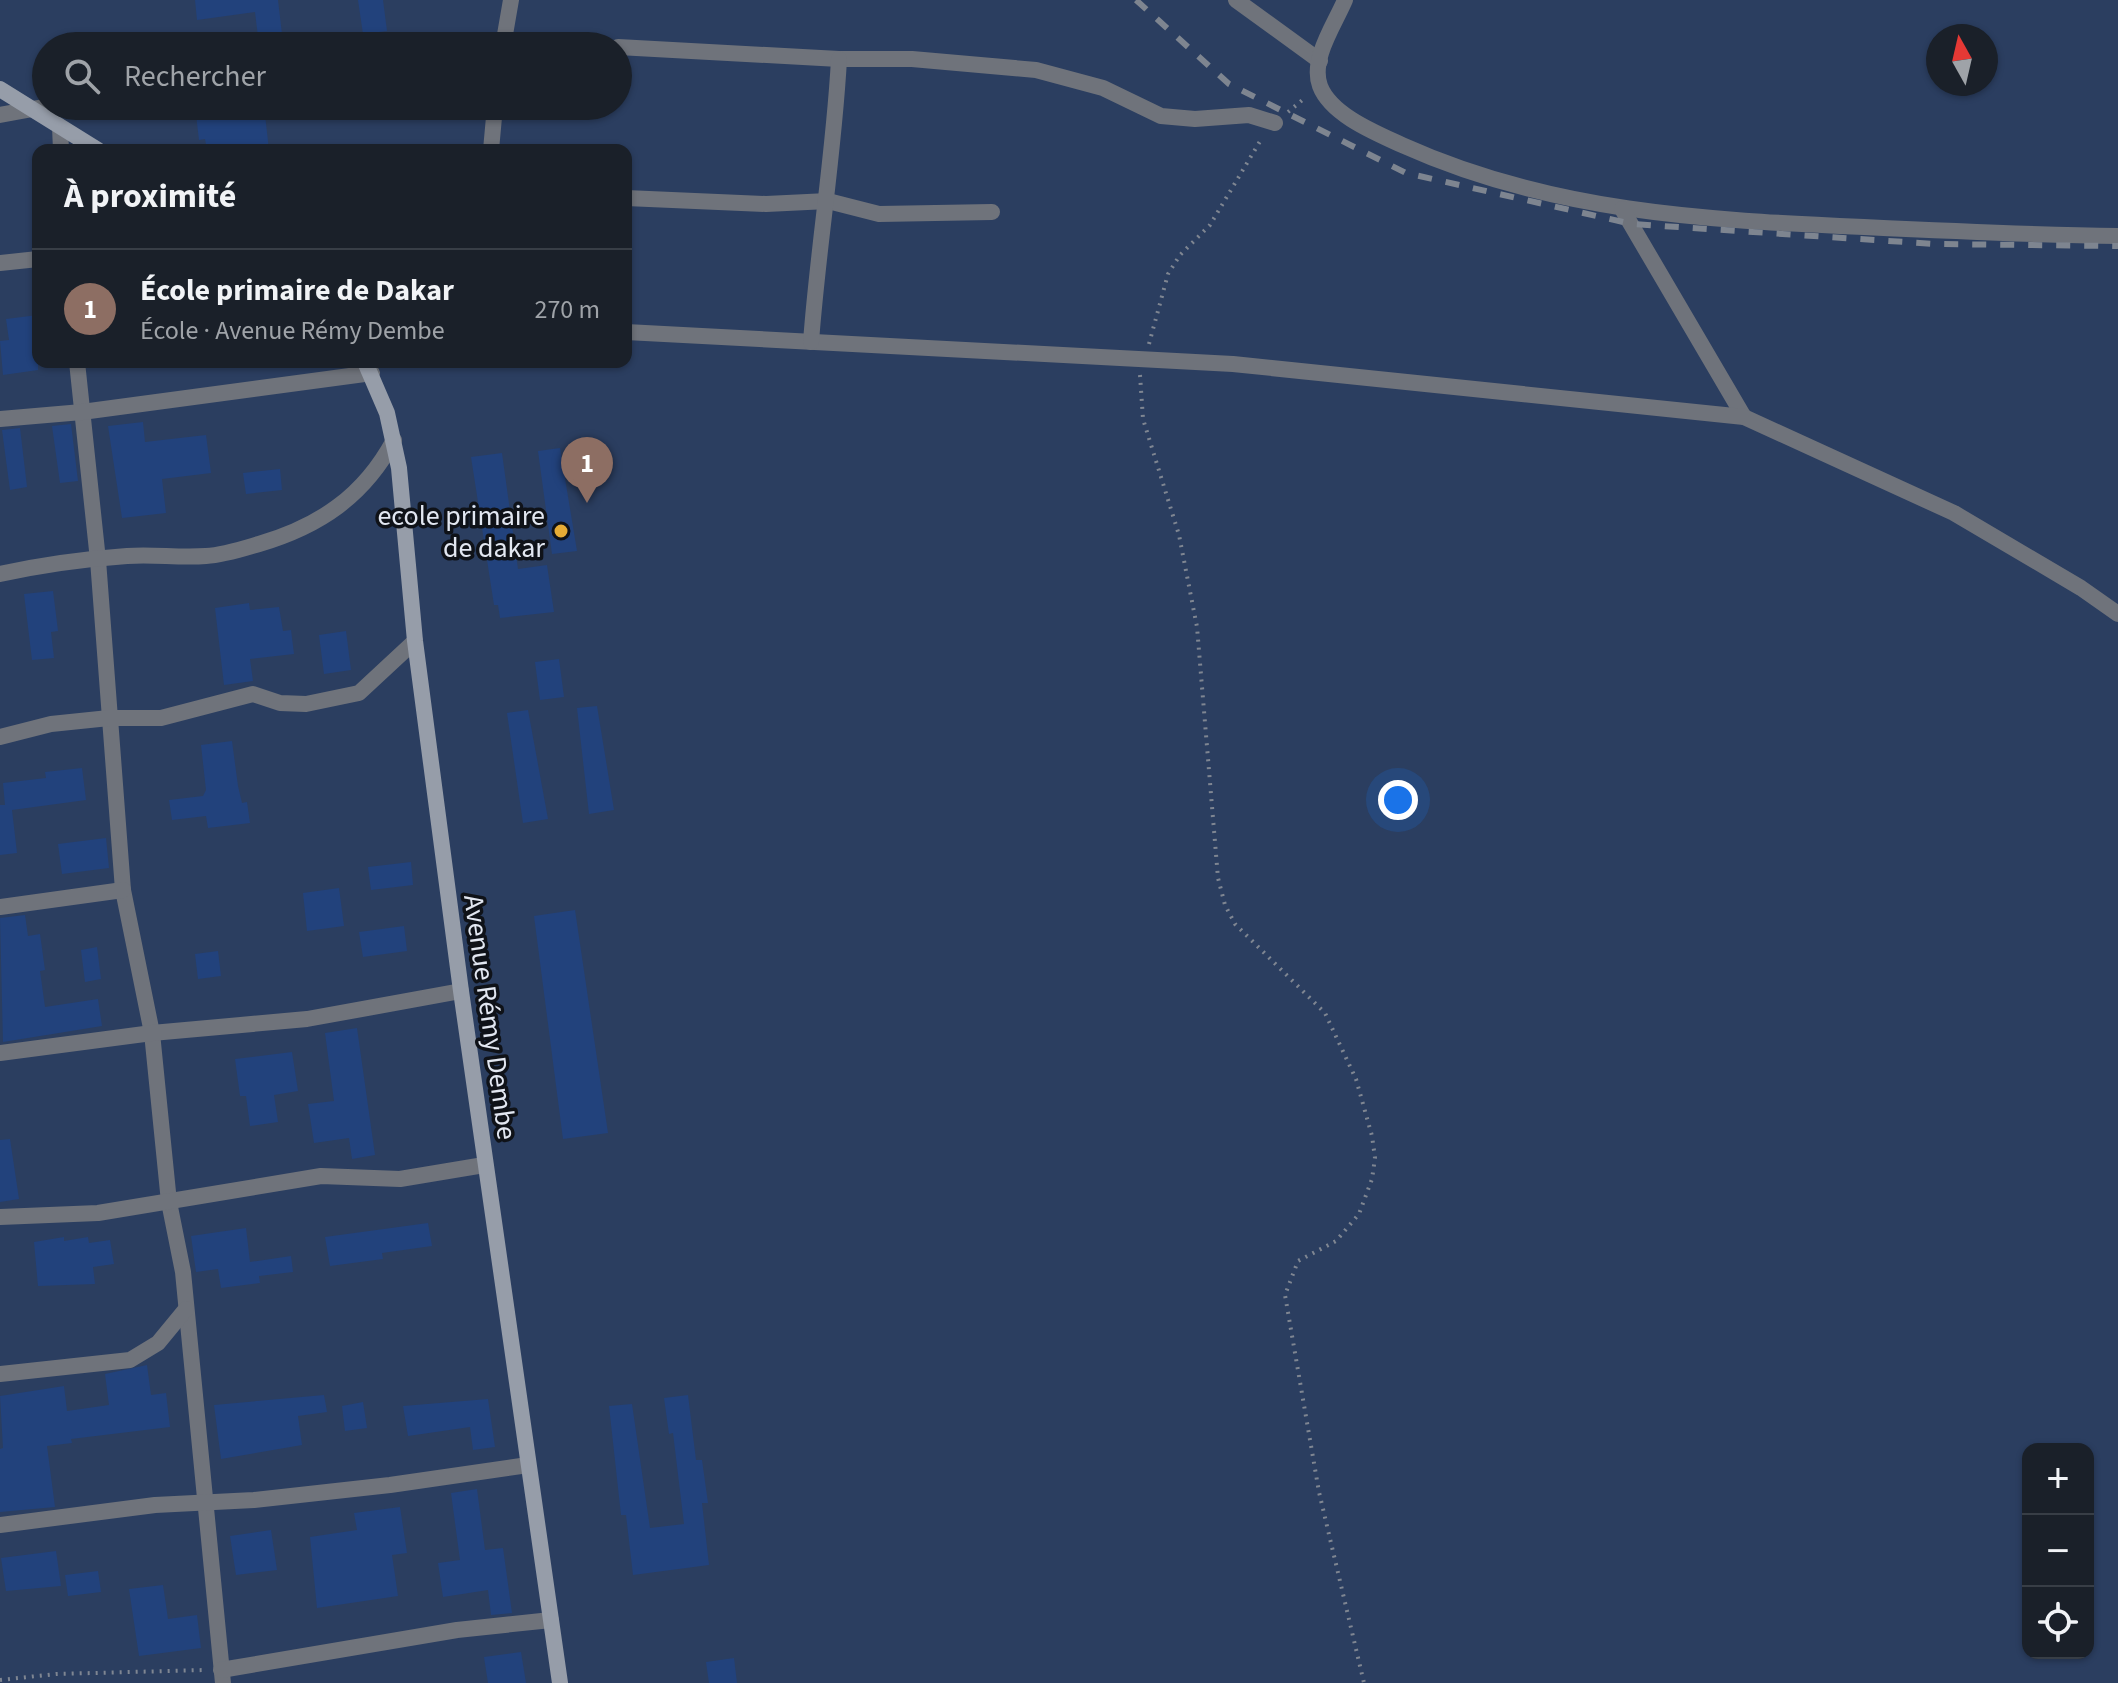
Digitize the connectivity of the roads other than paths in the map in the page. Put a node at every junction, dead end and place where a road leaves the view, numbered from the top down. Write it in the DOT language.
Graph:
graph roads {
  1 [pos="511,0"];
  2 [pos="1236,0"];
  3 [pos="1345,0"];
  4 [pos="505,32"];
  5 [pos="632,48"];
  6 [pos="839,59"];
  7 [pos="1320,61"];
  8 [pos="0,89"];
  9 [pos="32,103"];
  10 [pos="32,110"];
  11 [pos="0,115"];
  12 [pos="54,120"];
  13 [pos="494,120"];
  14 [pos="1275,123"];
  15 [pos="60,127"];
  16 [pos="61,144"];
  17 [pos="88,144"];
  18 [pos="492,144"];
  19 [pos="632,198"];
  20 [pos="828,201"];
  21 [pos="1622,209"];
  22 [pos="992,212"];
  23 [pos="2118,236"];
  24 [pos="32,260"];
  25 [pos="0,263"];
  26 [pos="632,332"];
  27 [pos="811,342"];
  28 [pos="78,368"];
  29 [pos="368,368"];
  30 [pos="82,412"];
  31 [pos="1744,417"];
  32 [pos="0,419"];
  33 [pos="394,440"];
  34 [pos="98,560"];
  35 [pos="0,574"];
  36 [pos="2118,614"];
  37 [pos="415,641"];
  38 [pos="109,718"];
  39 [pos="0,737"];
  40 [pos="123,890"];
  41 [pos="0,907"];
  42 [pos="461,991"];
  43 [pos="152,1033"];
  44 [pos="0,1053"];
  45 [pos="484,1165"];
  46 [pos="169,1202"];
  47 [pos="0,1217"];
  48 [pos="186,1309"];
  49 [pos="0,1374"];
  50 [pos="528,1465"];
  51 [pos="206,1503"];
  52 [pos="0,1525"];
  53 [pos="551,1620"];
  54 [pos="222,1676"];
  55 [pos="560,1683"];
  1 -- 4 [label="street"];
  2 -- 7 [label="street"];
  3 -- 7 [label="street"];
  5 -- 6 [label="street"];
  6 -- 14 [label="street"];
  6 -- 20 [label="street"];
  7 -- 21 [label="street"];
  8 -- 9 [label="street"];
  10 -- 11 [label="street"];
  12 -- 15 [label="street"];
  13 -- 18 [label="street"];
  15 -- 16 [label="street"];
  15 -- 17 [label="street"];
  19 -- 20 [label="street"];
  20 -- 22 [label="street"];
  20 -- 27 [label="street"];
  21 -- 23 [label="street"];
  21 -- 31 [label="street"];
  24 -- 25 [label="street"];
  26 -- 27 [label="street"];
  27 -- 31 [label="street"];
  28 -- 30 [label="street"];
  29 -- 30 [label="street"];
  29 -- 33 [label="street, Avenue Rémy Dembe"];
  30 -- 32 [label="street"];
  30 -- 34 [label="street"];
  31 -- 36 [label="street"];
  33 -- 34 [label="street"];
  33 -- 37 [label="street, Avenue Rémy Dembe"];
  34 -- 35 [label="street"];
  34 -- 38 [label="street"];
  37 -- 38 [label="street"];
  37 -- 42 [label="street, Avenue Rémy Dembe"];
  38 -- 39 [label="street"];
  38 -- 40 [label="street"];
  40 -- 41 [label="street"];
  40 -- 43 [label="street"];
  42 -- 43 [label="street"];
  42 -- 45 [label="street, Avenue Rémy Dembe"];
  43 -- 44 [label="street"];
  43 -- 46 [label="street"];
  45 -- 46 [label="street"];
  45 -- 50 [label="street, Avenue Rémy Dembe"];
  46 -- 47 [label="street"];
  46 -- 48 [label="street"];
  48 -- 49 [label="street"];
  48 -- 51 [label="street"];
  50 -- 51 [label="street"];
  50 -- 53 [label="street, Avenue Rémy Dembe"];
  51 -- 52 [label="street"];
  51 -- 54 [label="street"];
  53 -- 54 [label="street"];
  53 -- 55 [label="street, Avenue Rémy Dembe"];
}
